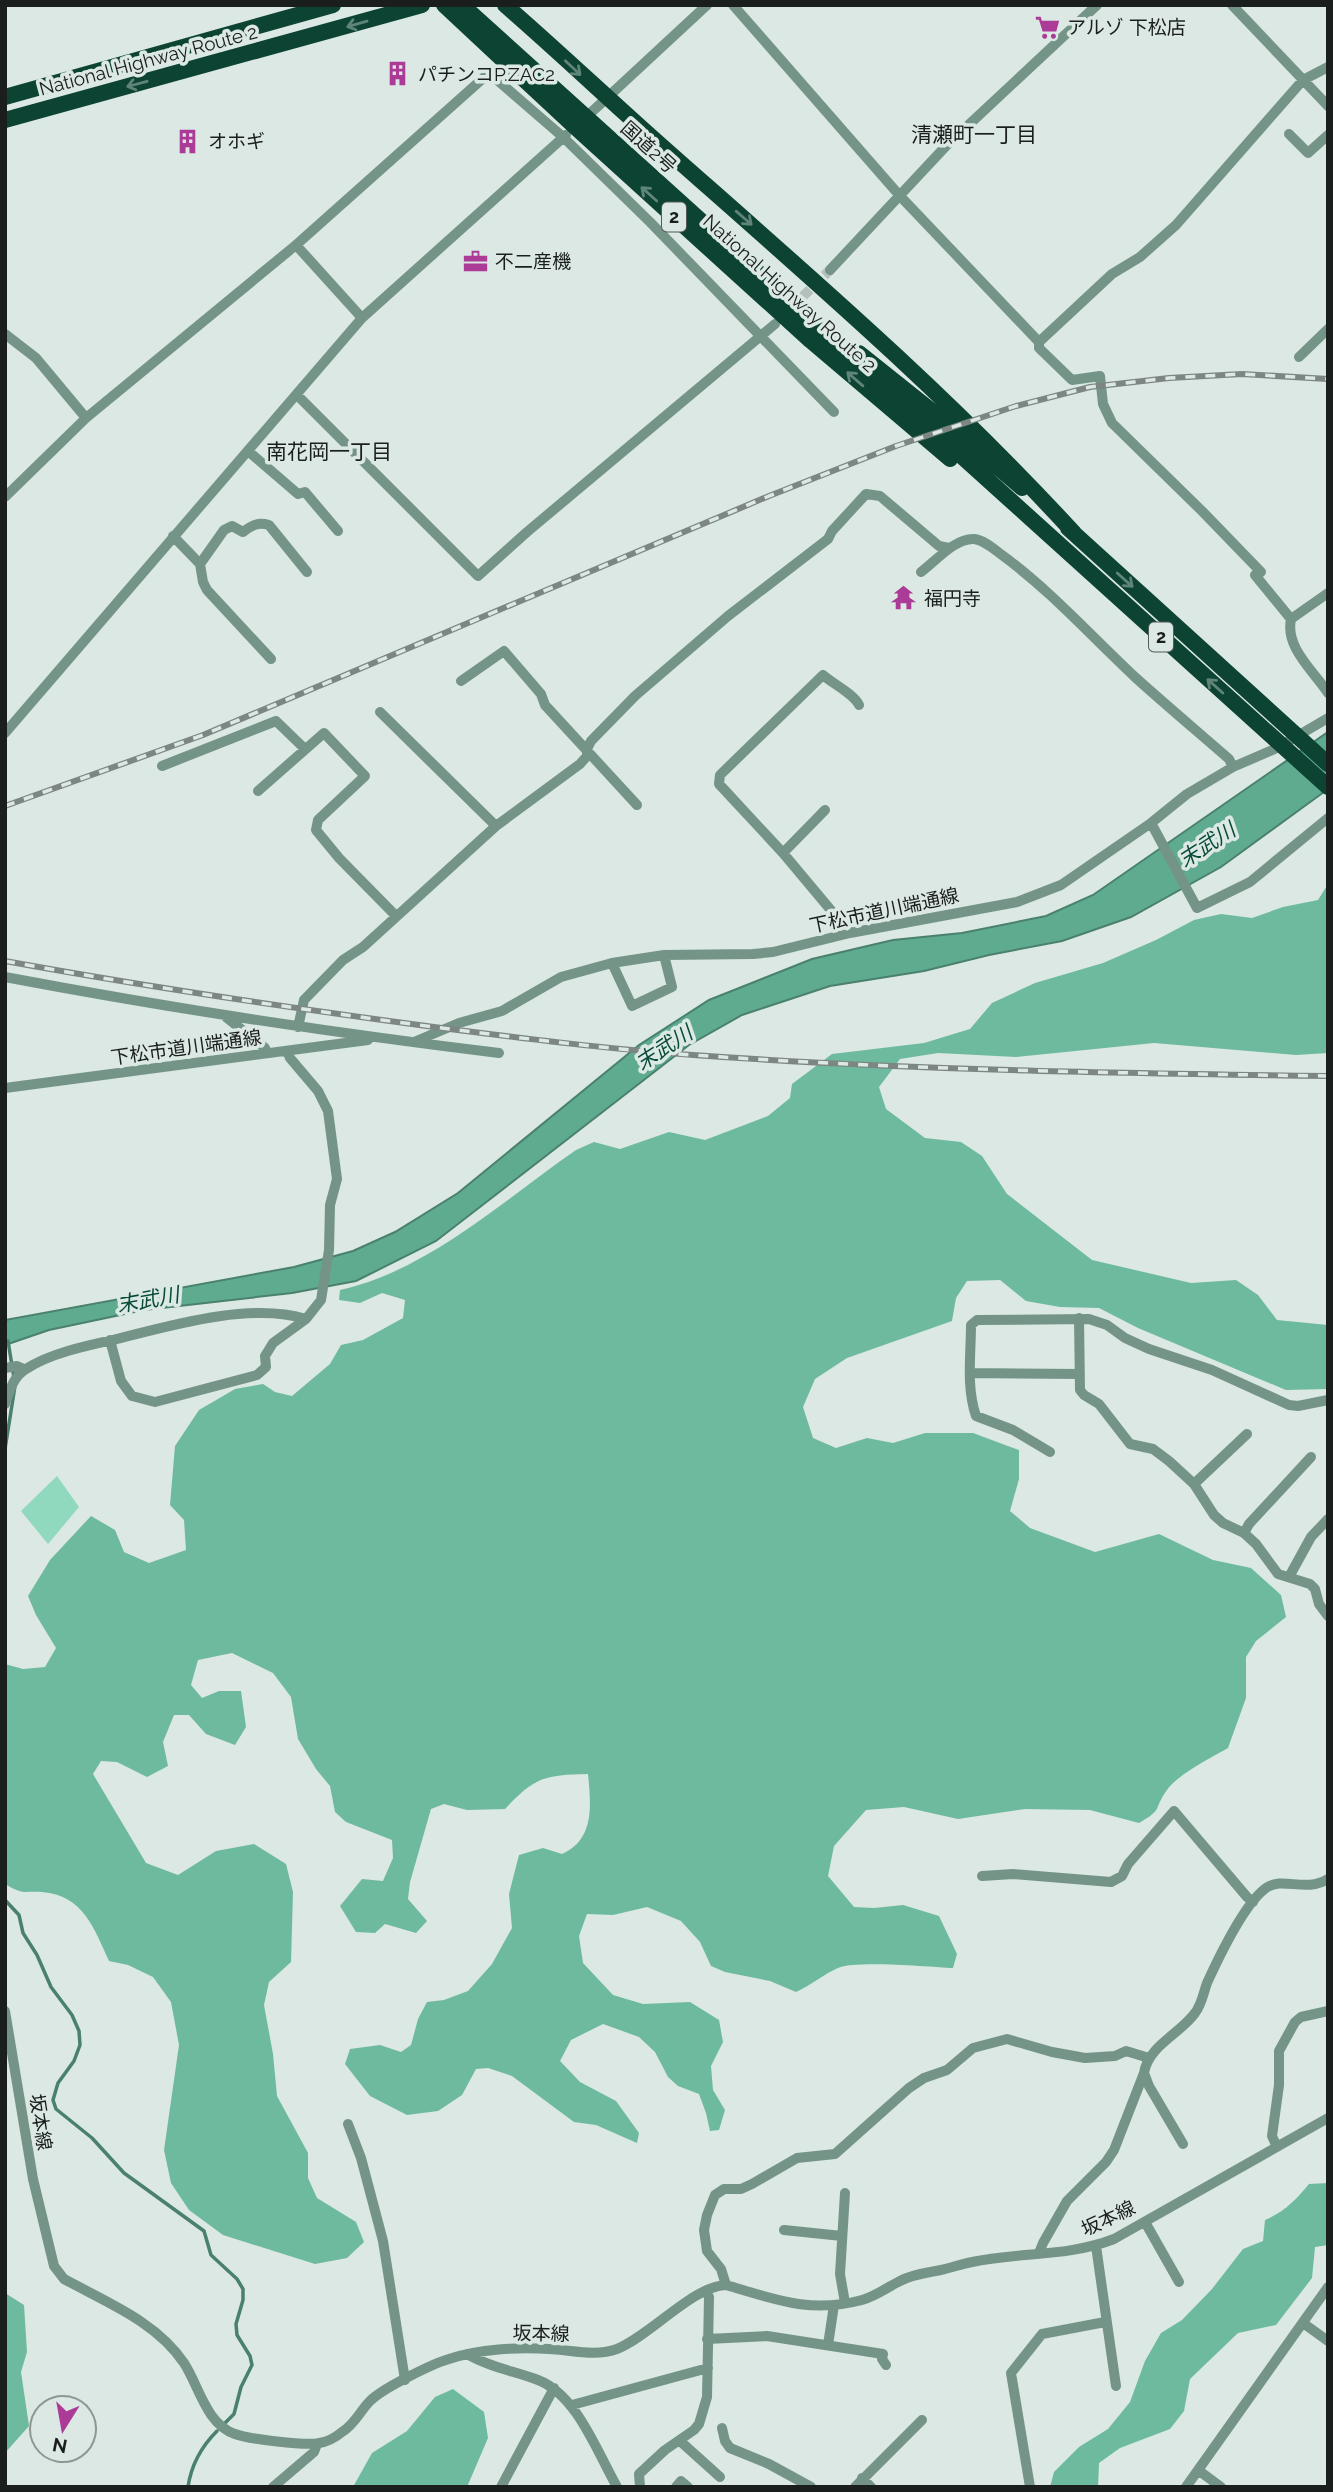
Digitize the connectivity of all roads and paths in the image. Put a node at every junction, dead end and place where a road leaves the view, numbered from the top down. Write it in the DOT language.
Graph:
graph roads {
  1 [pos="422,5"];
  2 [pos="444,5"];
  3 [pos="462,5"];
  4 [pos="505,5"];
  5 [pos="707,5"];
  6 [pos="733,5"];
  7 [pos="1097,5"];
  8 [pos="1232,5"];
  9 [pos="1250,5"];
  10 [pos="328,6"];
  11 [pos="1240,14"];
  12 [pos="1328,67"];
  13 [pos="1303,80"];
  14 [pos="5,97"];
  15 [pos="606,98"];
  16 [pos="1328,106"];
  17 [pos="5,120"];
  18 [pos="569,132"];
  19 [pos="1289,134"];
  20 [pos="1328,135"];
  21 [pos="900,195"];
  22 [pos="296,245"];
  23 [pos="830,270"];
  24 [pos="362,318"];
  25 [pos="810,319"];
  26 [pos="775,324"];
  27 [pos="1328,329"];
  28 [pos="5,334"];
  29 [pos="760,336"];
  30 [pos="1038,342"];
  31 [pos="1299,356"];
  32 [pos="297,395"];
  33 [pos="834,412"];
  34 [pos="86,418"];
  35 [pos="914,423"];
  36 [pos="947,442"];
  37 [pos="248,451"];
  38 [pos="5,497"];
  39 [pos="338,531"];
  40 [pos="1074,534"];
  41 [pos="173,536"];
  42 [pos="949,548"];
  43 [pos="200,564"];
  44 [pos="307,572"];
  45 [pos="921,572"];
  46 [pos="1328,593"];
  47 [pos="1291,619"];
  48 [pos="271,659"];
  49 [pos="461,681"];
  50 [pos="1328,693"];
  51 [pos="859,705"];
  52 [pos="380,712"];
  53 [pos="1328,718"];
  54 [pos="5,733"];
  55 [pos="587,748"];
  56 [pos="305,749"];
  57 [pos="1328,764"];
  58 [pos="162,766"];
  59 [pos="1233,767"];
  60 [pos="1328,787"];
  61 [pos="258,791"];
  62 [pos="637,805"];
  63 [pos="825,810"];
  64 [pos="1328,818"];
  65 [pos="496,826"];
  66 [pos="1153,826"];
  67 [pos="783,853"];
  68 [pos="396,916"];
  69 [pos="850,933"];
  70 [pos="664,955"];
  71 [pos="612,963"];
  72 [pos="5,977"];
  73 [pos="226,1017"];
  74 [pos="298,1027"];
  75 [pos="371,1038"];
  76 [pos="414,1042"];
  77 [pos="287,1051"];
  78 [pos="267,1053"];
  79 [pos="499,1053"];
  80 [pos="5,1088"];
  81 [pos="1079,1318"];
  82 [pos="306,1319"];
  83 [pos="110,1340"];
  84 [pos="14,1368"];
  85 [pos="970,1373"];
  86 [pos="1080,1374"];
  87 [pos="1328,1400"];
  88 [pos="5,1404"];
  89 [pos="1247,1434"];
  90 [pos="1050,1452"];
  91 [pos="1311,1457"];
  92 [pos="1194,1484"];
  93 [pos="1328,1520"];
  94 [pos="1244,1533"];
  95 [pos="1289,1577"];
  96 [pos="1328,1616"];
  97 [pos="982,1876"];
  98 [pos="1328,1879"];
  99 [pos="1253,1902"];
  100 [pos="5,2011"];
  101 [pos="1328,2011"];
  102 [pos="1149,2058"];
  103 [pos="1144,2073"];
  104 [pos="1328,2119"];
  105 [pos="348,2124"];
  106 [pos="1183,2144"];
  107 [pos="1277,2147"];
  108 [pos="845,2193"];
  109 [pos="1145,2222"];
  110 [pos="784,2230"];
  111 [pos="842,2236"];
  112 [pos="1096,2246"];
  113 [pos="1040,2253"];
  114 [pos="1179,2282"];
  115 [pos="726,2285"];
  116 [pos="1328,2287"];
  117 [pos="706,2291"];
  118 [pos="840,2304"];
  119 [pos="1105,2322"];
  120 [pos="1303,2323"];
  121 [pos="707,2339"];
  122 [pos="1328,2341"];
  123 [pos="828,2345"];
  124 [pos="467,2354"];
  125 [pos="886,2365"];
  126 [pos="708,2368"];
  127 [pos="405,2380"];
  128 [pos="1116,2386"];
  129 [pos="554,2388"];
  130 [pos="572,2405"];
  131 [pos="922,2420"];
  132 [pos="722,2428"];
  133 [pos="680,2441"];
  134 [pos="317,2444"];
  135 [pos="1198,2470"];
  136 [pos="720,2477"];
  137 [pos="862,2478"];
  138 [pos="273,2487"];
  139 [pos="501,2487"];
  140 [pos="617,2487"];
  141 [pos="640,2487"];
  142 [pos="676,2487"];
  143 [pos="688,2487"];
  144 [pos="811,2487"];
  145 [pos="855,2487"];
  146 [pos="871,2487"];
  147 [pos="1030,2487"];
  148 [pos="1186,2487"];
  149 [pos="1221,2487"];
  1 -- 17 [label="highway, National Highway Route 2, one-way"];
  2 -- 18 [label="highway, National Highway Route 2 / 2"];
  3 -- 25 [label="highway, 国道2号 / 2"];
  4 -- 15 [label="highway, National Highway Route 2 / 2, one-way"];
  5 -- 15 [label="street"];
  6 -- 21 [label="street"];
  7 -- 21 [label="street"];
  8 -- 11 [label="street"];
  9 -- 11 [label="street"];
  10 -- 14 [label="highway, National Highway Route 2"];
  11 -- 13 [label="street"];
  12 -- 13 [label="street"];
  13 -- 16 [label="street"];
  13 -- 30 [label="street"];
  15 -- 18 [label="street"];
  15 -- 40 [label="highway, National Highway Route 2 / 2, one-way"];
  18 -- 22 [label="street"];
  18 -- 24 [label="street"];
  18 -- 29 [label="street"];
  35 -- 18 [label="highway, National Highway Route 2 / 2, one-way"];
  19 -- 20 [label="street"];
  21 -- 23 [label="street"];
  21 -- 30 [label="street"];
  22 -- 24 [label="street"];
  22 -- 34 [label="street"];
  24 -- 32 [label="street"];
  25 -- 35 [label="highway, National Highway Route 2 / 2"];
  25 -- 36 [label="highway, National Highway Route 2 / 2"];
  26 -- 29 [label="street"];
  27 -- 31 [label="street"];
  28 -- 34 [label="street"];
  29 -- 32 [label="street"];
  29 -- 33 [label="street"];
  30 -- 47 [label="street"];
  32 -- 37 [label="street"];
  34 -- 38 [label="street"];
  35 -- 36 [label="highway, National Highway Route 2 / 2"];
  36 -- 40 [label="highway, National Highway Route 2 / 2"];
  60 -- 36 [label="highway, National Highway Route 2 / 2, one-way"];
  37 -- 39 [label="street"];
  37 -- 41 [label="street"];
  40 -- 57 [label="highway, National Highway Route 2 / 2, one-way"];
  41 -- 43 [label="street"];
  41 -- 54 [label="street"];
  42 -- 45 [label="street"];
  42 -- 55 [label="street"];
  42 -- 59 [label="street"];
  43 -- 44 [label="street"];
  43 -- 48 [label="street"];
  46 -- 47 [label="street"];
  47 -- 50 [label="street"];
  49 -- 55 [label="street"];
  51 -- 67 [label="street"];
  52 -- 65 [label="street"];
  53 -- 59 [label="street, 下松市道川端通線"];
  55 -- 62 [label="street"];
  55 -- 65 [label="street"];
  56 -- 58 [label="street"];
  56 -- 61 [label="street"];
  56 -- 68 [label="street"];
  59 -- 66 [label="street, 下松市道川端通線"];
  63 -- 67 [label="street"];
  64 -- 66 [label="street"];
  65 -- 68 [label="street"];
  66 -- 69 [label="street, 下松市道川端通線"];
  67 -- 69 [label="street"];
  68 -- 74 [label="street"];
  69 -- 70 [label="street, 下松市道川端通線"];
  70 -- 71 [label="street, 下松市道川端通線"];
  70 -- 71 [label="street"];
  71 -- 76 [label="street, 下松市道川端通線"];
  72 -- 73 [label="street"];
  73 -- 74 [label="street"];
  73 -- 78 [label="street"];
  74 -- 75 [label="street"];
  75 -- 76 [label="street"];
  75 -- 77 [label="street, 下松市道川端通線"];
  76 -- 79 [label="street"];
  77 -- 78 [label="street, 下松市道川端通線"];
  77 -- 82 [label="street"];
  78 -- 80 [label="street, 下松市道川端通線"];
  81 -- 85 [label="street"];
  81 -- 86 [label="street"];
  81 -- 87 [label="street"];
  82 -- 83 [label="street"];
  82 -- 83 [label="street"];
  83 -- 84 [label="street"];
  84 -- 88 [label="street"];
  85 -- 86 [label="street"];
  85 -- 90 [label="street"];
  86 -- 92 [label="street"];
  89 -- 92 [label="street"];
  91 -- 94 [label="street"];
  92 -- 94 [label="street"];
  93 -- 95 [label="street"];
  94 -- 95 [label="street"];
  95 -- 96 [label="street"];
  97 -- 99 [label="street"];
  98 -- 99 [label="street"];
  99 -- 102 [label="street"];
  100 -- 134 [label="street, 坂本線"];
  101 -- 107 [label="street"];
  102 -- 103 [label="street"];
  102 -- 115 [label="street"];
  103 -- 106 [label="street"];
  103 -- 113 [label="street"];
  104 -- 107 [label="street, 坂本線"];
  105 -- 127 [label="street"];
  107 -- 109 [label="street, 坂本線"];
  108 -- 111 [label="street"];
  109 -- 112 [label="street, 坂本線"];
  109 -- 114 [label="street"];
  110 -- 111 [label="street"];
  111 -- 118 [label="street"];
  112 -- 113 [label="street, 坂本線"];
  112 -- 119 [label="street"];
  113 -- 118 [label="street, 坂本線"];
  115 -- 117 [label="street, 坂本線"];
  115 -- 118 [label="street, 坂本線"];
  116 -- 120 [label="street"];
  117 -- 121 [label="street"];
  117 -- 124 [label="street, 坂本線"];
  118 -- 123 [label="street"];
  119 -- 128 [label="street"];
  119 -- 147 [label="street"];
  120 -- 122 [label="street"];
  120 -- 135 [label="street"];
  121 -- 123 [label="street"];
  121 -- 126 [label="street"];
  123 -- 125 [label="street"];
  124 -- 127 [label="street, 坂本線"];
  124 -- 129 [label="street"];
  126 -- 130 [label="street"];
  126 -- 133 [label="street"];
  127 -- 134 [label="street, 坂本線"];
  129 -- 130 [label="street"];
  129 -- 139 [label="street"];
  130 -- 140 [label="street"];
  131 -- 137 [label="street"];
  132 -- 144 [label="street"];
  133 -- 136 [label="street"];
  133 -- 141 [label="street"];
  134 -- 138 [label="street"];
  135 -- 148 [label="street"];
  135 -- 149 [label="street"];
  137 -- 145 [label="street"];
  137 -- 146 [label="street"];
  142 -- 143 [label="street"];
}
